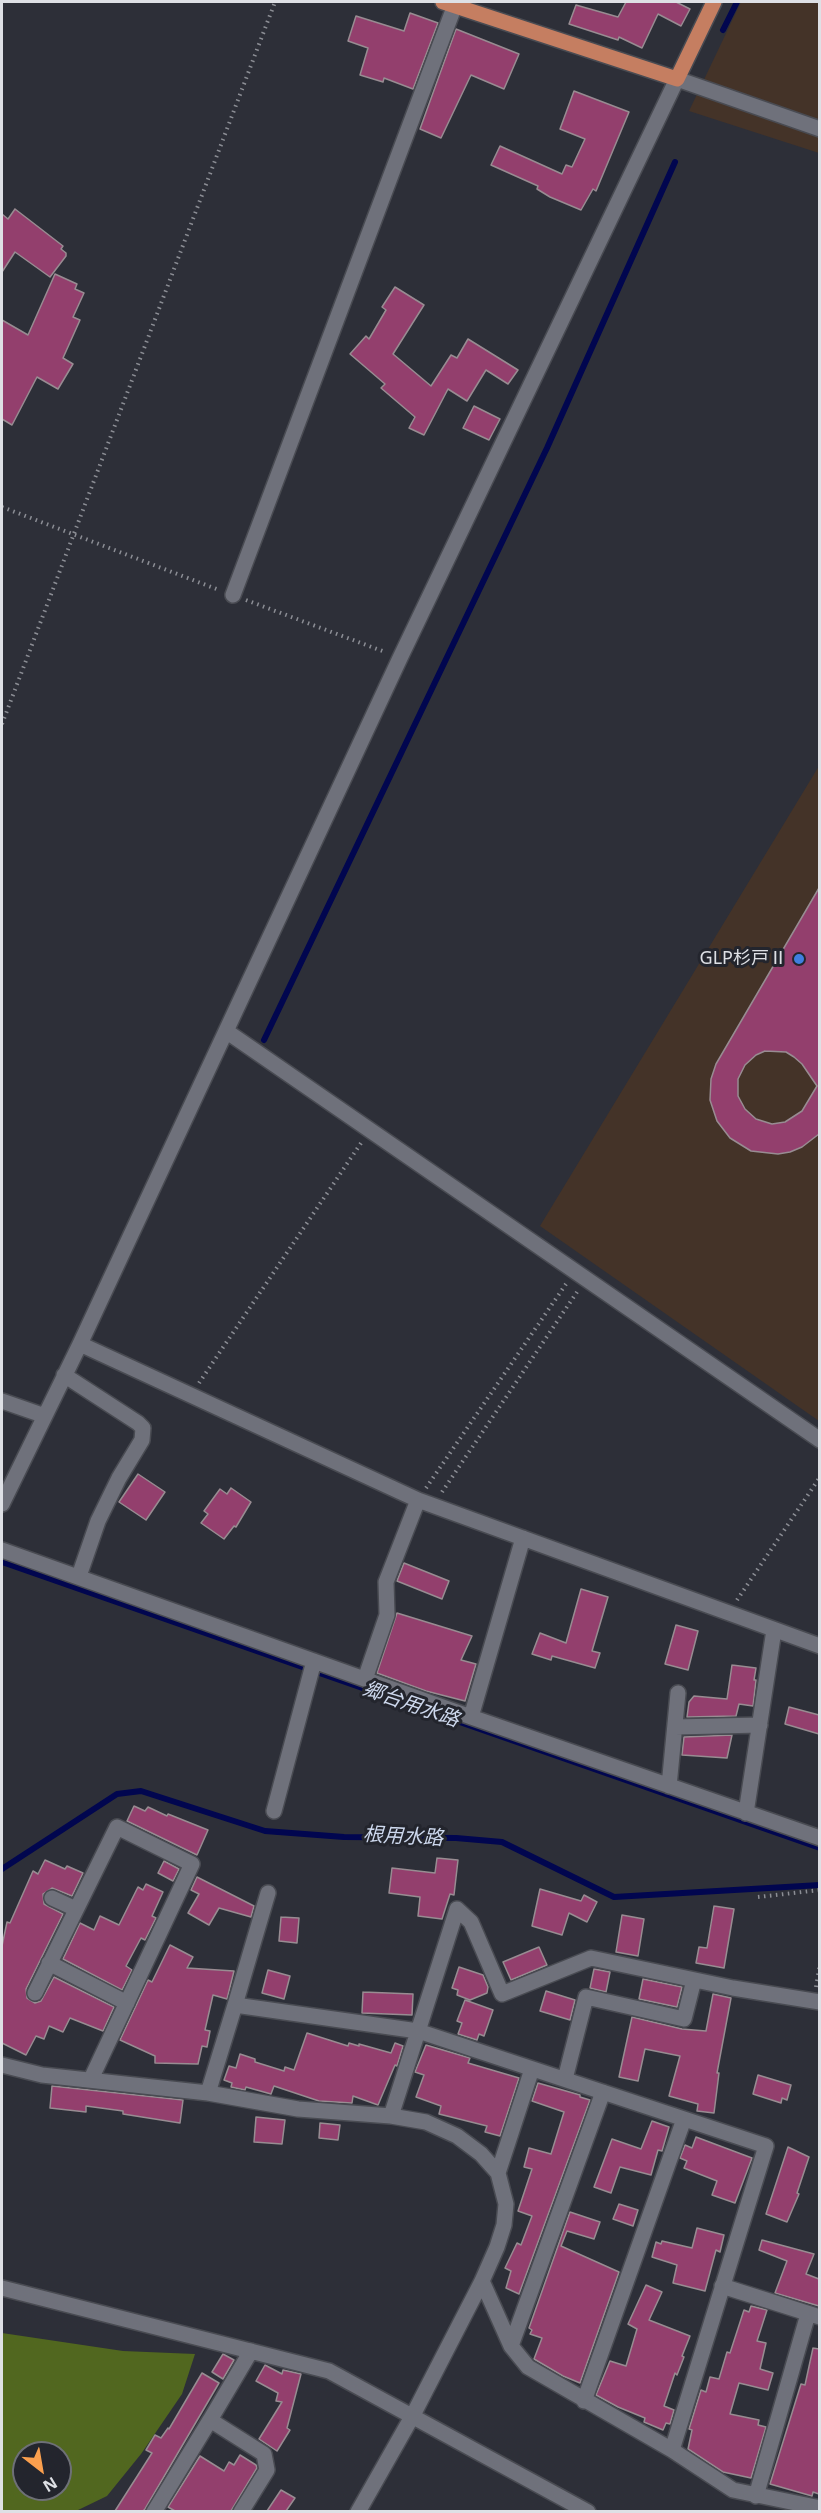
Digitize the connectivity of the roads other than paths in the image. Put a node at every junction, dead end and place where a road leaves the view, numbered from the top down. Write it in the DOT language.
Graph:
graph roads {
  1 [pos="714,2"];
  2 [pos="449,3"];
  3 [pos="677,79"];
  4 [pos="819,129"];
  5 [pos="233,595"];
  6 [pos="226,1031"];
  7 [pos="80,1344"];
  8 [pos="64,1375"];
  9 [pos="2,1401"];
  10 [pos="45,1416"];
  11 [pos="819,1440"];
  12 [pos="418,1500"];
  13 [pos="2,1504"];
  14 [pos="523,1538"];
  15 [pos="2,1550"];
  16 [pos="79,1576"];
  17 [pos="774,1630"];
  18 [pos="819,1646"];
  19 [pos="312,1667"];
  20 [pos="365,1679"];
  21 [pos="678,1693"];
  22 [pos="471,1717"];
  23 [pos="760,1725"];
  24 [pos="675,1727"];
  25 [pos="669,1786"];
  26 [pos="274,1811"];
  27 [pos="746,1813"];
  28 [pos="819,1838"];
  29 [pos="268,1893"];
  30 [pos="52,1898"];
  31 [pos="76,1909"];
  32 [pos="49,1963"];
  33 [pos="694,1980"];
  34 [pos="35,1993"];
  35 [pos="127,2002"];
  36 [pos="819,2002"];
  37 [pos="235,2005"];
  38 [pos="418,2031"];
  39 [pos="2,2064"];
  40 [pos="532,2069"];
  41 [pos="91,2079"];
  42 [pos="565,2079"];
  43 [pos="603,2092"];
  44 [pos="208,2093"];
  45 [pos="391,2116"];
  46 [pos="684,2119"];
  47 [pos="498,2174"];
  48 [pos="482,2281"];
  49 [pos="722,2286"];
  50 [pos="2,2288"];
  51 [pos="814,2316"];
  52 [pos="511,2346"];
  53 [pos="251,2351"];
  54 [pos="584,2401"];
  55 [pos="413,2415"];
  56 [pos="210,2420"];
  57 [pos="672,2450"];
  58 [pos="756,2496"];
  59 [pos="819,2508"];
  60 [pos="154,2511"];
  61 [pos="242,2511"];
  62 [pos="358,2511"];
  63 [pos="588,2511"];
  1 -- 3 [label="main road"];
  2 -- 3 [label="main road"];
  2 -- 5 [label="street"];
  3 -- 4 [label="street"];
  3 -- 6 [label="street"];
  6 -- 7 [label="street"];
  6 -- 11 [label="street"];
  7 -- 8 [label="street"];
  7 -- 12 [label="street"];
  8 -- 10 [label="street"];
  8 -- 16 [label="street"];
  9 -- 10 [label="street"];
  10 -- 13 [label="street"];
  12 -- 14 [label="street"];
  12 -- 20 [label="street"];
  14 -- 17 [label="street"];
  14 -- 22 [label="street"];
  15 -- 16 [label="street"];
  16 -- 19 [label="street"];
  17 -- 18 [label="street"];
  17 -- 23 [label="street"];
  19 -- 20 [label="street"];
  19 -- 26 [label="street"];
  20 -- 22 [label="street"];
  21 -- 24 [label="street"];
  22 -- 25 [label="street"];
  23 -- 24 [label="street"];
  23 -- 27 [label="street"];
  24 -- 25 [label="street"];
  25 -- 27 [label="street"];
  27 -- 28 [label="street"];
  29 -- 37 [label="street"];
  30 -- 31 [label="street"];
  31 -- 32 [label="street"];
  31 -- 35 [label="street"];
  32 -- 34 [label="street"];
  32 -- 35 [label="street"];
  33 -- 36 [label="street"];
  33 -- 38 [label="street"];
  33 -- 42 [label="street"];
  35 -- 41 [label="street"];
  37 -- 38 [label="street"];
  37 -- 44 [label="street"];
  38 -- 40 [label="street"];
  38 -- 45 [label="street"];
  39 -- 41 [label="street"];
  40 -- 42 [label="street"];
  40 -- 47 [label="street"];
  41 -- 44 [label="street"];
  42 -- 43 [label="street"];
  43 -- 46 [label="street"];
  43 -- 52 [label="street"];
  44 -- 45 [label="street"];
  45 -- 47 [label="street"];
  46 -- 49 [label="street"];
  46 -- 54 [label="street"];
  47 -- 48 [label="street"];
  48 -- 52 [label="street"];
  48 -- 55 [label="street"];
  49 -- 51 [label="street"];
  49 -- 57 [label="street"];
  50 -- 53 [label="street"];
  51 -- 58 [label="street"];
  52 -- 54 [label="street"];
  53 -- 55 [label="street"];
  53 -- 56 [label="street"];
  54 -- 57 [label="street"];
  55 -- 62 [label="street"];
  55 -- 63 [label="street"];
  56 -- 60 [label="street"];
  56 -- 61 [label="street"];
  57 -- 58 [label="street"];
  58 -- 59 [label="street"];
}
